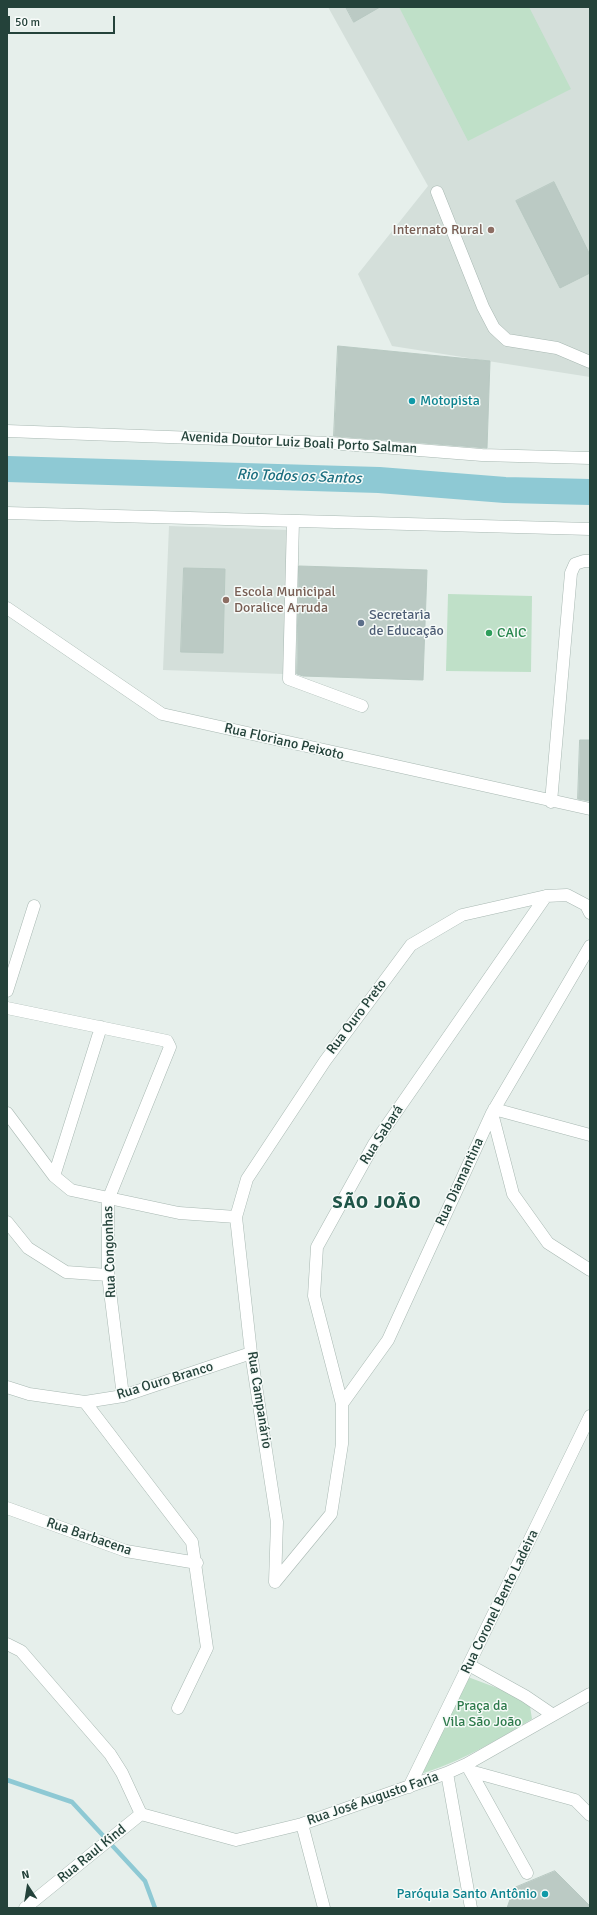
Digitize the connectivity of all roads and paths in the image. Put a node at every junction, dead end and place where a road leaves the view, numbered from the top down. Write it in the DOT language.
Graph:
graph roads {
  1 [pos="438,192"];
  2 [pos="590,362"];
  3 [pos="7,431"];
  4 [pos="590,458"];
  5 [pos="7,513"];
  6 [pos="293,521"];
  7 [pos="590,529"];
  8 [pos="590,561"];
  9 [pos="7,608"];
  10 [pos="362,706"];
  11 [pos="551,802"];
  12 [pos="590,809"];
  13 [pos="546,896"];
  14 [pos="34,906"];
  15 [pos="590,913"];
  16 [pos="590,946"];
  17 [pos="7,991"];
  18 [pos="7,1008"];
  19 [pos="101,1027"];
  20 [pos="493,1111"];
  21 [pos="7,1113"];
  22 [pos="590,1135"];
  23 [pos="54,1176"];
  24 [pos="108,1200"];
  25 [pos="236,1217"];
  26 [pos="7,1222"];
  27 [pos="590,1270"];
  28 [pos="108,1275"];
  29 [pos="251,1354"];
  30 [pos="7,1387"];
  31 [pos="123,1396"];
  32 [pos="85,1402"];
  33 [pos="342,1404"];
  34 [pos="590,1416"];
  35 [pos="7,1508"];
  36 [pos="197,1563"];
  37 [pos="275,1582"];
  38 [pos="7,1644"];
  39 [pos="469,1665"];
  40 [pos="590,1694"];
  41 [pos="178,1708"];
  42 [pos="553,1715"];
  43 [pos="468,1767"];
  44 [pos="447,1773"];
  45 [pos="409,1787"];
  46 [pos="141,1814"];
  47 [pos="590,1814"];
  48 [pos="302,1824"];
  49 [pos="527,1873"];
  50 [pos="25,1908"];
  51 [pos="324,1908"];
  52 [pos="471,1908"];
  1 -- 2 [label="street"];
  3 -- 4 [label="street, Avenida Doutor Luiz Boali Porto Salman"];
  5 -- 6 [label="street"];
  6 -- 7 [label="street"];
  6 -- 10 [label="street"];
  8 -- 11 [label="street"];
  9 -- 11 [label="street, Rua Floriano Peixoto"];
  11 -- 12 [label="street, Rua Floriano Peixoto"];
  13 -- 15 [label="street, Rua Ouro Preto"];
  13 -- 25 [label="street, Rua Ouro Preto"];
  13 -- 33 [label="street, Rua Sabará"];
  14 -- 17 [label="street"];
  16 -- 20 [label="street, Rua Diamantina"];
  18 -- 19 [label="street"];
  19 -- 23 [label="street"];
  19 -- 24 [label="street, Rua Congonhas"];
  20 -- 22 [label="street"];
  20 -- 27 [label="street"];
  20 -- 33 [label="street, Rua Diamantina"];
  21 -- 23 [label="street"];
  23 -- 24 [label="street"];
  24 -- 25 [label="street"];
  24 -- 28 [label="street, Rua Congonhas"];
  25 -- 29 [label="street, Rua Campanário"];
  26 -- 28 [label="street"];
  28 -- 31 [label="street, Rua Congonhas"];
  29 -- 31 [label="street, Rua Ouro Branco"];
  29 -- 37 [label="street, Rua Campanário"];
  30 -- 32 [label="street, Rua Ouro Branco"];
  31 -- 32 [label="street, Rua Ouro Branco"];
  32 -- 36 [label="street"];
  33 -- 37 [label="street, Rua Sabará"];
  34 -- 39 [label="street, Rua Coronel Bento Ladeira"];
  35 -- 36 [label="street, Rua Barbacena"];
  36 -- 41 [label="street"];
  38 -- 46 [label="street"];
  39 -- 42 [label="street"];
  39 -- 45 [label="street, Rua Coronel Bento Ladeira"];
  40 -- 42 [label="street, Rua José Augusto Faria"];
  42 -- 43 [label="street, Rua José Augusto Faria"];
  43 -- 44 [label="street, Rua José Augusto Faria"];
  43 -- 47 [label="street"];
  43 -- 49 [label="street"];
  44 -- 45 [label="street, Rua José Augusto Faria"];
  44 -- 52 [label="street"];
  45 -- 48 [label="street, Rua José Augusto Faria"];
  46 -- 48 [label="street, Rua José Augusto Faria"];
  46 -- 50 [label="street, Rua Raul Kind"];
  48 -- 51 [label="street"];
}
